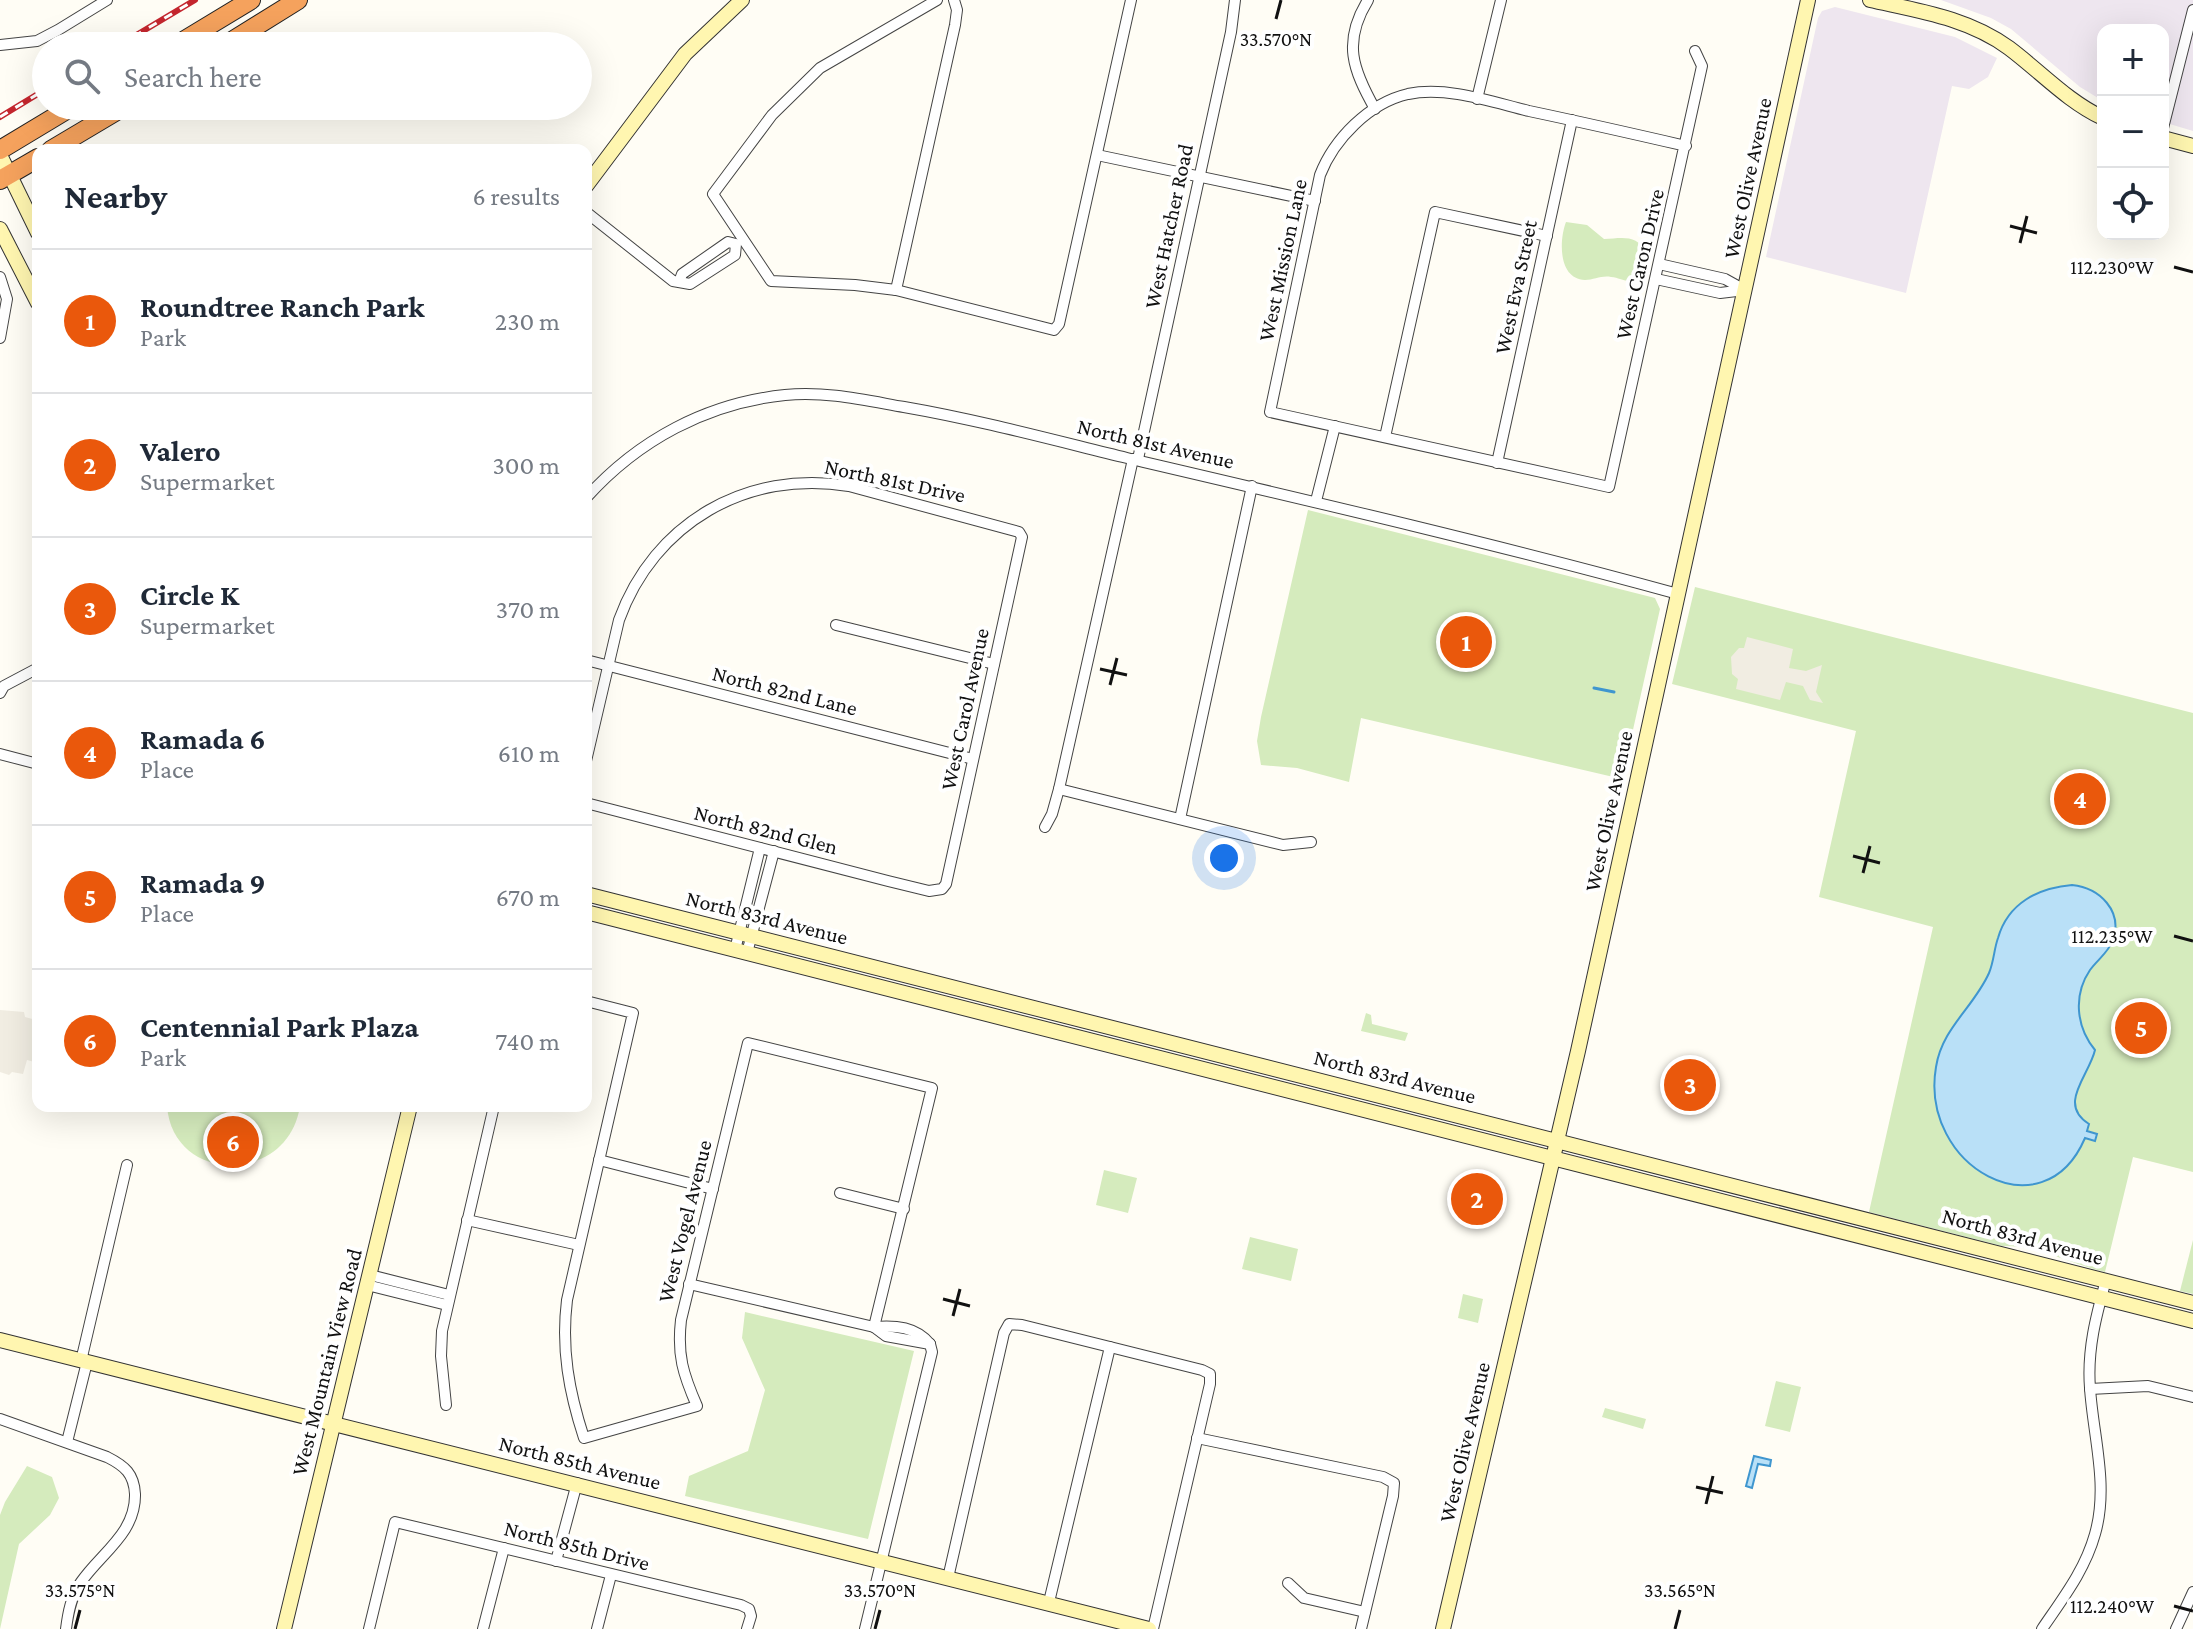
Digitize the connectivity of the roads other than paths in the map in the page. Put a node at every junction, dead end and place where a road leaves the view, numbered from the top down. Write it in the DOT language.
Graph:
graph roads {
  1 [pos="107,0"];
  2 [pos="251,0"];
  3 [pos="298,0"];
  4 [pos="742,0"];
  5 [pos="937,0"];
  6 [pos="954,0"];
  7 [pos="1131,0"];
  8 [pos="1235,0"];
  9 [pos="1368,0"];
  10 [pos="1501,0"];
  11 [pos="1808,0"];
  12 [pos="1870,0"];
  13 [pos="2193,10"];
  14 [pos="54,32"];
  15 [pos="198,32"];
  16 [pos="247,32"];
  17 [pos="32,42"];
  18 [pos="0,45"];
  19 [pos="1695,51"];
  20 [pos="1477,99"];
  21 [pos="2169,104"];
  22 [pos="1375,109"];
  23 [pos="2097,114"];
  24 [pos="51,120"];
  25 [pos="101,120"];
  26 [pos="1572,120"];
  27 [pos="2169,140"];
  28 [pos="61,144"];
  29 [pos="1686,146"];
  30 [pos="2193,146"];
  31 [pos="0,152"];
  32 [pos="1097,155"];
  33 [pos="32,161"];
  34 [pos="3,174"];
  35 [pos="1199,175"];
  36 [pos="592,178"];
  37 [pos="1315,201"];
  38 [pos="592,217"];
  39 [pos="32,223"];
  40 [pos="0,229"];
  41 [pos="1547,236"];
  42 [pos="740,242"];
  43 [pos="1659,264"];
  44 [pos="0,277"];
  45 [pos="1656,279"];
  46 [pos="896,290"];
  47 [pos="1745,290"];
  48 [pos="32,291"];
  49 [pos="0,338"];
  50 [pos="1335,426"];
  51 [pos="1385,437"];
  52 [pos="1135,459"];
  53 [pos="1497,463"];
  54 [pos="1252,486"];
  55 [pos="592,492"];
  56 [pos="1316,501"];
  57 [pos="1019,532"];
  58 [pos="1678,594"];
  59 [pos="836,625"];
  60 [pos="592,662"];
  61 [pos="994,664"];
  62 [pos="608,666"];
  63 [pos="32,671"];
  64 [pos="0,693"];
  65 [pos="592,735"];
  66 [pos="0,754"];
  67 [pos="973,759"];
  68 [pos="32,762"];
  69 [pos="1059,789"];
  70 [pos="592,805"];
  71 [pos="1180,819"];
  72 [pos="1045,827"];
  73 [pos="1311,842"];
  74 [pos="760,848"];
  75 [pos="774,851"];
  76 [pos="936,890"];
  77 [pos="592,896"];
  78 [pos="592,914"];
  79 [pos="746,934"];
  80 [pos="741,951"];
  81 [pos="592,1003"];
  82 [pos="1318,1079"];
  83 [pos="1314,1096"];
  84 [pos="409,1112"];
  85 [pos="493,1112"];
  86 [pos="1558,1139"];
  87 [pos="1554,1156"];
  88 [pos="599,1160"];
  89 [pos="127,1165"];
  90 [pos="713,1189"];
  91 [pos="840,1193"];
  92 [pos="904,1209"];
  93 [pos="1848,1213"];
  94 [pos="467,1220"];
  95 [pos="1844,1231"];
  96 [pos="579,1245"];
  97 [pos="369,1280"];
  98 [pos="2106,1280"];
  99 [pos="689,1284"];
  100 [pos="2101,1297"];
  101 [pos="448,1300"];
  102 [pos="2193,1303"];
  103 [pos="2193,1321"];
  104 [pos="874,1327"];
  105 [pos="0,1340"];
  106 [pos="1110,1347"];
  107 [pos="84,1362"];
  108 [pos="2090,1389"];
  109 [pos="2193,1397"];
  110 [pos="446,1405"];
  111 [pos="0,1419"];
  112 [pos="333,1422"];
  113 [pos="1197,1438"];
  114 [pos="67,1442"];
  115 [pos="577,1483"];
  116 [pos="504,1548"];
  117 [pos="880,1559"];
  118 [pos="556,1561"];
  119 [pos="611,1575"];
  120 [pos="948,1578"];
  121 [pos="1288,1583"];
  122 [pos="2193,1592"];
  123 [pos="1049,1602"];
  124 [pos="1365,1612"];
  125 [pos="2179,1628"];
  126 [pos="66,1629"];
  127 [pos="284,1629"];
  128 [pos="369,1629"];
  129 [pos="483,1629"];
  130 [pos="597,1629"];
  131 [pos="747,1629"];
  132 [pos="865,1629"];
  133 [pos="1151,1629"];
  134 [pos="1361,1629"];
  135 [pos="1443,1629"];
  136 [pos="2042,1629"];
  1 -- 14 [label="street"];
  2 -- 15 [label="highway"];
  3 -- 16 [label="highway"];
  4 -- 36 [label="main road"];
  5 -- 42 [label="street"];
  6 -- 46 [label="street"];
  7 -- 32 [label="street"];
  8 -- 35 [label="street, West Hatcher Road"];
  9 -- 22 [label="street"];
  10 -- 20 [label="street"];
  11 -- 47 [label="main road, West Olive Avenue"];
  12 -- 23 [label="main road"];
  13 -- 21 [label="street"];
  17 -- 18 [label="street"];
  19 -- 29 [label="street, West Caron Drive"];
  20 -- 22 [label="street"];
  20 -- 26 [label="street"];
  22 -- 37 [label="street, West Mission Lane"];
  24 -- 31 [label="highway"];
  25 -- 28 [label="highway"];
  26 -- 29 [label="street"];
  26 -- 41 [label="street, West Eva Street"];
  27 -- 30 [label="main road"];
  29 -- 43 [label="street, West Caron Drive"];
  31 -- 34 [label="main road"];
  32 -- 35 [label="street"];
  32 -- 46 [label="street"];
  33 -- 34 [label="highway"];
  34 -- 39 [label="main road"];
  35 -- 37 [label="street"];
  35 -- 52 [label="street, West Hatcher Road"];
  37 -- 50 [label="street, West Mission Lane"];
  38 -- 42 [label="street"];
  40 -- 48 [label="main road"];
  41 -- 51 [label="street"];
  41 -- 53 [label="street, West Eva Street"];
  42 -- 46 [label="street"];
  43 -- 45 [label="street, West Caron Drive"];
  43 -- 47 [label="street"];
  44 -- 49 [label="street"];
  45 -- 47 [label="street"];
  45 -- 53 [label="street, West Caron Drive"];
  47 -- 58 [label="main road, West Olive Avenue"];
  50 -- 51 [label="street"];
  50 -- 56 [label="street"];
  51 -- 53 [label="street"];
  52 -- 54 [label="street, North 81st Avenue"];
  52 -- 55 [label="street, North 81st Avenue"];
  52 -- 69 [label="street, West Hatcher Road"];
  54 -- 56 [label="street, North 81st Avenue"];
  54 -- 71 [label="street"];
  56 -- 58 [label="street, North 81st Avenue"];
  57 -- 61 [label="street, West Carol Avenue"];
  57 -- 62 [label="street, North 81st Drive"];
  58 -- 86 [label="main road, West Olive Avenue"];
  59 -- 61 [label="street"];
  60 -- 62 [label="street, North 82nd Lane"];
  61 -- 67 [label="street, West Carol Avenue"];
  62 -- 65 [label="street, North 81st Drive"];
  62 -- 67 [label="street, North 82nd Lane"];
  63 -- 64 [label="street"];
  66 -- 68 [label="street"];
  67 -- 76 [label="street, West Carol Avenue"];
  69 -- 71 [label="street"];
  69 -- 72 [label="street, West Hatcher Road"];
  70 -- 74 [label="street, North 82nd Glen"];
  71 -- 73 [label="street"];
  74 -- 75 [label="street, North 82nd Glen"];
  74 -- 79 [label="street"];
  75 -- 76 [label="street, North 82nd Glen"];
  75 -- 79 [label="street"];
  77 -- 79 [label="main road, North 83rd Avenue"];
  78 -- 80 [label="main road, North 83rd Avenue"];
  79 -- 80 [label="street"];
  79 -- 82 [label="main road, North 83rd Avenue"];
  80 -- 83 [label="main road, North 83rd Avenue"];
  81 -- 88 [label="street"];
  82 -- 83 [label="main road"];
  82 -- 86 [label="main road, North 83rd Avenue"];
  83 -- 87 [label="main road, North 83rd Avenue"];
  84 -- 97 [label="main road, West Mountain View Road"];
  85 -- 94 [label="street"];
  86 -- 87 [label="main road, West Olive Avenue"];
  86 -- 93 [label="main road, North 83rd Avenue"];
  87 -- 95 [label="main road, North 83rd Avenue"];
  87 -- 135 [label="main road, West Olive Avenue"];
  88 -- 90 [label="street"];
  88 -- 96 [label="street"];
  89 -- 107 [label="street"];
  90 -- 92 [label="street, West Vogel Avenue"];
  90 -- 99 [label="street, West Vogel Avenue"];
  91 -- 92 [label="street"];
  92 -- 104 [label="street"];
  93 -- 95 [label="main road"];
  93 -- 98 [label="main road, North 83rd Avenue"];
  94 -- 96 [label="street"];
  94 -- 101 [label="street"];
  95 -- 100 [label="main road, North 83rd Avenue"];
  96 -- 99 [label="street, West Vogel Avenue"];
  97 -- 101 [label="street"];
  97 -- 112 [label="main road, West Mountain View Road"];
  98 -- 100 [label="street"];
  98 -- 102 [label="main road, North 83rd Avenue"];
  99 -- 104 [label="street"];
  100 -- 103 [label="main road, North 83rd Avenue"];
  100 -- 108 [label="street"];
  101 -- 110 [label="street"];
  104 -- 117 [label="street"];
  105 -- 107 [label="main road, North 85th Avenue"];
  106 -- 113 [label="street"];
  106 -- 120 [label="street"];
  106 -- 123 [label="street"];
  107 -- 112 [label="main road, North 85th Avenue"];
  107 -- 114 [label="street"];
  108 -- 109 [label="street"];
  108 -- 136 [label="street"];
  111 -- 114 [label="street"];
  112 -- 115 [label="main road, North 85th Avenue"];
  112 -- 127 [label="main road, West Mountain View Road"];
  113 -- 124 [label="street"];
  113 -- 133 [label="street"];
  114 -- 126 [label="street"];
  115 -- 117 [label="main road, North 85th Avenue"];
  115 -- 118 [label="street"];
  116 -- 118 [label="street, North 85th Drive"];
  116 -- 128 [label="street, North 85th Drive"];
  116 -- 129 [label="street"];
  117 -- 120 [label="main road, North 85th Avenue"];
  117 -- 132 [label="street"];
  118 -- 119 [label="street, North 85th Drive"];
  119 -- 130 [label="street"];
  119 -- 131 [label="street, North 85th Drive"];
  120 -- 123 [label="main road, North 85th Avenue"];
  121 -- 124 [label="street"];
  122 -- 125 [label="street"];
  123 -- 133 [label="main road, North 85th Avenue"];
  124 -- 134 [label="street"];
}
